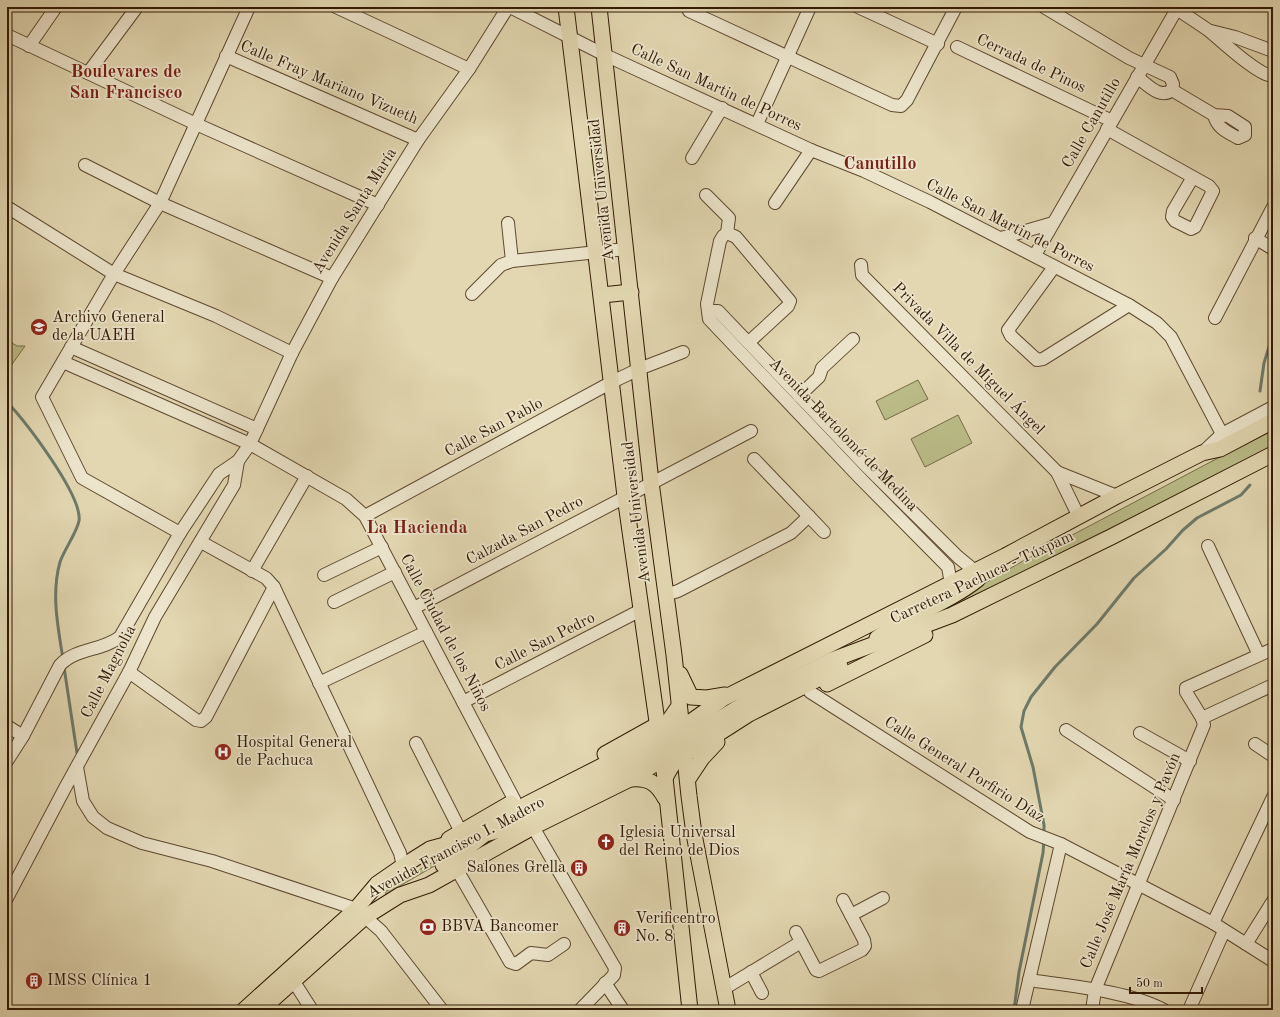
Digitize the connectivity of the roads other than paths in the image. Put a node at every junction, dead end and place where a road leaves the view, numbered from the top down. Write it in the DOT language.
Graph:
graph roads {
  1 [pos="56,7"];
  2 [pos="137,7"];
  3 [pos="249,7"];
  4 [pos="336,7"];
  5 [pos="509,7"];
  6 [pos="566,7"];
  7 [pos="599,7"];
  8 [pos="810,7"];
  9 [pos="858,7"];
  10 [pos="956,7"];
  11 [pos="1044,7"];
  12 [pos="1177,8"];
  13 [pos="689,11"];
  14 [pos="1208,30"];
  15 [pos="7,35"];
  16 [pos="569,37"];
  17 [pos="938,44"];
  18 [pos="30,46"];
  19 [pos="957,47"];
  20 [pos="1268,49"];
  21 [pos="605,55"];
  22 [pos="226,56"];
  23 [pos="786,56"];
  24 [pos="1144,66"];
  25 [pos="1253,66"];
  26 [pos="469,69"];
  27 [pos="88,73"];
  28 [pos="1273,76"];
  29 [pos="1137,77"];
  30 [pos="1172,90"];
  31 [pos="722,108"];
  32 [pos="1214,115"];
  33 [pos="196,124"];
  34 [pos="757,124"];
  35 [pos="1110,125"];
  36 [pos="418,140"];
  37 [pos="811,150"];
  38 [pos="692,158"];
  39 [pos="84,165"];
  40 [pos="1193,177"];
  41 [pos="706,194"];
  42 [pos="160,203"];
  43 [pos="775,203"];
  44 [pos="378,205"];
  45 [pos="7,207"];
  46 [pos="1273,207"];
  47 [pos="508,223"];
  48 [pos="1053,223"];
  49 [pos="727,233"];
  50 [pos="1001,238"];
  51 [pos="1255,238"];
  52 [pos="1273,248"];
  53 [pos="626,249"];
  54 [pos="597,252"];
  55 [pos="1034,255"];
  56 [pos="512,260"];
  57 [pos="861,265"];
  58 [pos="1054,267"];
  59 [pos="114,274"];
  60 [pos="332,278"];
  61 [pos="631,292"];
  62 [pos="472,294"];
  63 [pos="602,295"];
  64 [pos="1129,305"];
  65 [pos="708,311"];
  66 [pos="1215,318"];
  67 [pos="853,339"];
  68 [pos="749,342"];
  69 [pos="71,347"];
  70 [pos="683,352"];
  71 [pos="292,353"];
  72 [pos="63,362"];
  73 [pos="639,369"];
  74 [pos="612,382"];
  75 [pos="799,396"];
  76 [pos="1273,407"];
  77 [pos="1273,421"];
  78 [pos="257,428"];
  79 [pos="751,431"];
  80 [pos="1222,434"];
  81 [pos="250,444"];
  82 [pos="1202,453"];
  83 [pos="1271,456"];
  84 [pos="754,459"];
  85 [pos="238,462"];
  86 [pos="869,469"];
  87 [pos="1057,472"];
  88 [pos="306,476"];
  89 [pos="860,478"];
  90 [pos="651,482"];
  91 [pos="1087,484"];
  92 [pos="1068,495"];
  93 [pos="626,496"];
  94 [pos="1117,496"];
  95 [pos="366,516"];
  96 [pos="809,516"];
  97 [pos="1079,517"];
  98 [pos="824,532"];
  99 [pos="180,533"];
  100 [pos="201,542"];
  101 [pos="1208,546"];
  102 [pos="382,547"];
  103 [pos="1005,556"];
  104 [pos="252,571"];
  105 [pos="975,571"];
  106 [pos="395,572"];
  107 [pos="324,575"];
  108 [pos="951,584"];
  109 [pos="274,588"];
  110 [pos="666,595"];
  111 [pos="334,602"];
  112 [pos="414,608"];
  113 [pos="641,610"];
  114 [pos="952,615"];
  115 [pos="426,632"];
  116 [pos="1273,649"];
  117 [pos="859,651"];
  118 [pos="674,655"];
  119 [pos="1259,655"];
  120 [pos="129,672"];
  121 [pos="319,683"];
  122 [pos="1273,685"];
  123 [pos="810,692"];
  124 [pos="734,693"];
  125 [pos="463,702"];
  126 [pos="679,704"];
  127 [pos="655,705"];
  128 [pos="1203,722"];
  129 [pos="7,726"];
  130 [pos="1066,730"];
  131 [pos="1140,733"];
  132 [pos="23,736"];
  133 [pos="670,741"];
  134 [pos="416,743"];
  135 [pos="1255,744"];
  136 [pos="1273,756"];
  137 [pos="7,761"];
  138 [pos="1190,761"];
  139 [pos="77,767"];
  140 [pos="630,779"];
  141 [pos="688,779"];
  142 [pos="665,782"];
  143 [pos="1273,797"];
  144 [pos="1174,800"];
  145 [pos="515,801"];
  146 [pos="667,802"];
  147 [pos="533,826"];
  148 [pos="461,832"];
  149 [pos="482,835"];
  150 [pos="1058,843"];
  151 [pos="430,849"];
  152 [pos="403,866"];
  153 [pos="456,868"];
  154 [pos="1138,885"];
  155 [pos="400,895"];
  156 [pos="7,898"];
  157 [pos="883,898"];
  158 [pos="843,900"];
  159 [pos="1273,901"];
  160 [pos="360,913"];
  161 [pos="851,915"];
  162 [pos="1213,923"];
  163 [pos="1224,931"];
  164 [pos="564,944"];
  165 [pos="1246,944"];
  166 [pos="1273,961"];
  167 [pos="751,972"];
  168 [pos="290,975"];
  169 [pos="1029,980"];
  170 [pos="605,984"];
  171 [pos="725,988"];
  172 [pos="1095,990"];
  173 [pos="762,993"];
  174 [pos="244,1010"];
  175 [pos="261,1010"];
  176 [pos="312,1010"];
  177 [pos="442,1010"];
  178 [pos="580,1010"];
  179 [pos="623,1010"];
  180 [pos="690,1010"];
  181 [pos="728,1010"];
  182 [pos="1022,1010"];
  183 [pos="1092,1010"];
  184 [pos="1164,1010"];
  185 [pos="1189,1010"];
  1 -- 18 [label="street"];
  2 -- 27 [label="street"];
  3 -- 22 [label="street"];
  4 -- 26 [label="street"];
  5 -- 16 [label="street, Calle San Martin de Porres"];
  5 -- 26 [label="street, Avenida Santa María"];
  6 -- 16 [label="main road, Avenida Universidad"];
  7 -- 21 [label="main road, Avenida Universidad"];
  8 -- 23 [label="street"];
  9 -- 17 [label="street"];
  10 -- 17 [label="street"];
  11 -- 24 [label="street"];
  12 -- 14 [label="street"];
  12 -- 24 [label="street, Calle Canutillo"];
  13 -- 23 [label="street"];
  14 -- 20 [label="street"];
  14 -- 25 [label="street"];
  15 -- 18 [label="street"];
  16 -- 21 [label="street, Calle San Martin de Porres"];
  16 -- 54 [label="main road, Avenida Universidad"];
  17 -- 23 [label="street"];
  18 -- 27 [label="street"];
  19 -- 35 [label="street, Cerrada de Pinos"];
  20 -- 25 [label="street"];
  21 -- 31 [label="street, Calle San Martin de Porres"];
  21 -- 53 [label="main road, Avenida Universidad"];
  22 -- 33 [label="street"];
  22 -- 36 [label="street, Calle Fray Mariano Vizueth"];
  23 -- 34 [label="street"];
  24 -- 29 [label="street, Calle Canutillo"];
  24 -- 30 [label="street"];
  25 -- 28 [label="street"];
  26 -- 36 [label="street, Avenida Santa María"];
  27 -- 33 [label="street"];
  29 -- 30 [label="street"];
  29 -- 35 [label="street, Calle Canutillo"];
  30 -- 32 [label="street"];
  31 -- 34 [label="street, Calle San Martin de Porres"];
  31 -- 38 [label="street"];
  33 -- 42 [label="street"];
  33 -- 44 [label="street"];
  34 -- 37 [label="street, Calle San Martin de Porres"];
  35 -- 40 [label="street, Cerrada de Pinos"];
  35 -- 48 [label="street, Calle Canutillo"];
  36 -- 44 [label="street, Avenida Santa María"];
  37 -- 43 [label="street"];
  37 -- 50 [label="street, Calle San Martin de Porres"];
  39 -- 42 [label="street"];
  41 -- 49 [label="street"];
  42 -- 59 [label="street"];
  42 -- 60 [label="street"];
  44 -- 60 [label="street, Avenida Santa María"];
  45 -- 59 [label="street"];
  46 -- 51 [label="street"];
  47 -- 56 [label="street"];
  48 -- 50 [label="street"];
  48 -- 55 [label="street, Calle Canutillo"];
  49 -- 65 [label="street"];
  49 -- 68 [label="street"];
  50 -- 55 [label="street, Calle San Martin de Porres"];
  51 -- 52 [label="street"];
  51 -- 66 [label="street"];
  53 -- 54 [label="street"];
  53 -- 61 [label="main road, Avenida Universidad"];
  54 -- 56 [label="street"];
  54 -- 63 [label="main road, Avenida Universidad"];
  55 -- 58 [label="street, Calle San Martin de Porres"];
  56 -- 62 [label="street"];
  57 -- 87 [label="street, Privada Villa de Miguel Ángel"];
  58 -- 64 [label="street, Calle San Martin de Porres"];
  58 -- 64 [label="street"];
  59 -- 69 [label="street"];
  59 -- 71 [label="street"];
  60 -- 71 [label="street, Avenida Santa María"];
  61 -- 63 [label="main road"];
  61 -- 73 [label="main road, Avenida Universidad"];
  63 -- 74 [label="main road, Avenida Universidad"];
  64 -- 80 [label="street, Calle San Martin de Porres"];
  65 -- 68 [label="street, Avenida Bartolomé de Medina"];
  65 -- 89 [label="street, Avenida Bartolomé de Medina"];
  67 -- 75 [label="street"];
  68 -- 75 [label="street, Avenida Bartolomé de Medina"];
  69 -- 72 [label="street"];
  69 -- 78 [label="street"];
  70 -- 73 [label="street, Calle San Pablo"];
  71 -- 78 [label="street, Avenida Santa María"];
  72 -- 81 [label="street, Calle Ciudad de los Niños"];
  72 -- 99 [label="street"];
  73 -- 74 [label="street, Calle San Pablo"];
  73 -- 90 [label="main road, Avenida Universidad"];
  74 -- 93 [label="main road, Avenida Universidad"];
  74 -- 95 [label="street, Calle San Pablo"];
  75 -- 86 [label="street, Avenida Bartolomé de Medina"];
  76 -- 80 [label="street, Carretera Pachuca - Túxpam"];
  77 -- 82 [label="main road, Carretera Pachuca - Túxpam"];
  78 -- 81 [label="street, Avenida Santa María"];
  79 -- 90 [label="street, Calzada San Pedro"];
  80 -- 82 [label="street, Carretera Pachuca - Túxpam"];
  81 -- 85 [label="street, Avenida Santa María"];
  81 -- 88 [label="street, Calle Ciudad de los Niños"];
  82 -- 94 [label="main road, Carretera Pachuca - Túxpam"];
  83 -- 114 [label="main road, Carretera Pachuca - Túxpam"];
  84 -- 96 [label="street"];
  85 -- 99 [label="street"];
  85 -- 100 [label="street, Calle Magnolia"];
  86 -- 89 [label="street"];
  86 -- 105 [label="street, Avenida Bartolomé de Medina"];
  87 -- 91 [label="street, Privada Villa de Miguel Ángel"];
  87 -- 92 [label="street, Privada Villa de Miguel Ángel"];
  88 -- 95 [label="street, Calle Ciudad de los Niños"];
  88 -- 104 [label="street"];
  89 -- 108 [label="street, Avenida Bartolomé de Medina"];
  90 -- 93 [label="street, Calzada San Pedro"];
  90 -- 110 [label="main road, Avenida Universidad"];
  91 -- 92 [label="street"];
  91 -- 94 [label="street, Privada Villa de Miguel Ángel"];
  92 -- 97 [label="street, Privada Villa de Miguel Ángel"];
  93 -- 112 [label="street, Calzada San Pedro"];
  93 -- 113 [label="main road, Avenida Universidad"];
  94 -- 97 [label="main road, Carretera Pachuca - Túxpam"];
  95 -- 102 [label="street, Calle Ciudad de los Niños"];
  96 -- 98 [label="street"];
  96 -- 110 [label="street"];
  97 -- 103 [label="main road, Carretera Pachuca - Túxpam"];
  99 -- 132 [label="street"];
  100 -- 104 [label="street"];
  100 -- 120 [label="street, Calle Magnolia"];
  101 -- 119 [label="street"];
  102 -- 106 [label="street, Calle Ciudad de los Niños"];
  102 -- 107 [label="street"];
  103 -- 105 [label="main road, Carretera Pachuca - Túxpam"];
  103 -- 117 [label="main road"];
  104 -- 109 [label="street"];
  105 -- 108 [label="main road, Carretera Pachuca - Túxpam"];
  106 -- 111 [label="street"];
  106 -- 112 [label="street, Calle Ciudad de los Niños"];
  108 -- 124 [label="main road, Carretera Pachuca - Túxpam"];
  109 -- 120 [label="street"];
  109 -- 121 [label="street"];
  110 -- 118 [label="main road, Avenida Universidad"];
  112 -- 115 [label="street, Calle Ciudad de los Niños"];
  113 -- 125 [label="street, Calle San Pedro"];
  113 -- 127 [label="main road, Avenida Universidad"];
  114 -- 117 [label="main road, Carretera Pachuca - Túxpam"];
  114 -- 123 [label="main road"];
  115 -- 121 [label="street"];
  115 -- 125 [label="street, Calle Ciudad de los Niños"];
  116 -- 119 [label="street"];
  117 -- 133 [label="main road, Carretera Pachuca - Túxpam"];
  118 -- 124 [label="main road"];
  118 -- 126 [label="main road, Avenida Universidad"];
  119 -- 128 [label="street"];
  120 -- 139 [label="street, Calle Magnolia"];
  121 -- 152 [label="street"];
  122 -- 128 [label="street"];
  123 -- 141 [label="main road"];
  123 -- 150 [label="street, Calle General Porfirio Díaz"];
  124 -- 133 [label="main road, Carretera Pachuca - Túxpam"];
  125 -- 145 [label="street, Calle Ciudad de los Niños"];
  126 -- 127 [label="main road"];
  126 -- 133 [label="main road"];
  127 -- 133 [label="main road"];
  128 -- 138 [label="street, Calle José María Morelos y Pavón"];
  129 -- 132 [label="street"];
  130 -- 144 [label="street"];
  131 -- 138 [label="street"];
  132 -- 137 [label="street"];
  133 -- 140 [label="main road, Avenida Francisco I. Madero"];
  133 -- 141 [label="main road"];
  133 -- 142 [label="main road"];
  133 -- 145 [label="main road"];
  133 -- 149 [label="main road, Avenida Francisco I. Madero"];
  134 -- 148 [label="street"];
  135 -- 136 [label="street"];
  138 -- 144 [label="street, Calle José María Morelos y Pavón"];
  139 -- 156 [label="street, Calle Magnolia"];
  139 -- 160 [label="street"];
  140 -- 146 [label="main road"];
  140 -- 147 [label="main road, Avenida Francisco I. Madero"];
  141 -- 142 [label="main road"];
  141 -- 171 [label="main road"];
  142 -- 146 [label="main road"];
  143 -- 162 [label="street"];
  144 -- 154 [label="street, Calle José María Morelos y Pavón"];
  145 -- 148 [label="main road"];
  146 -- 180 [label="main road"];
  147 -- 153 [label="main road, Avenida Francisco I. Madero"];
  147 -- 170 [label="street"];
  148 -- 151 [label="main road"];
  149 -- 151 [label="main road, Avenida Francisco I. Madero"];
  149 -- 155 [label="main road"];
  150 -- 154 [label="street, Calle General Porfirio Díaz"];
  150 -- 169 [label="street"];
  151 -- 152 [label="main road, Avenida Francisco I. Madero"];
  152 -- 160 [label="main road, Avenida Francisco I. Madero"];
  153 -- 155 [label="main road, Avenida Francisco I. Madero"];
  153 -- 164 [label="street"];
  154 -- 162 [label="street, Calle General Porfirio Díaz"];
  154 -- 172 [label="street, Calle José María Morelos y Pavón"];
  155 -- 160 [label="main road, Avenida Francisco I. Madero"];
  157 -- 161 [label="street"];
  158 -- 161 [label="street"];
  159 -- 165 [label="street"];
  160 -- 168 [label="main road, Avenida Francisco I. Madero"];
  160 -- 177 [label="street"];
  161 -- 167 [label="street"];
  162 -- 163 [label="street, Calle General Porfirio Díaz"];
  163 -- 165 [label="street, Calle General Porfirio Díaz"];
  163 -- 185 [label="street"];
  165 -- 166 [label="street, Calle General Porfirio Díaz"];
  167 -- 171 [label="street"];
  167 -- 173 [label="street"];
  168 -- 174 [label="main road, Avenida Francisco I. Madero"];
  168 -- 175 [label="main road, Avenida Francisco I. Madero"];
  168 -- 176 [label="street"];
  169 -- 172 [label="street"];
  169 -- 182 [label="street"];
  170 -- 178 [label="street"];
  170 -- 179 [label="street"];
  171 -- 181 [label="main road"];
  172 -- 183 [label="street, Calle José María Morelos y Pavón"];
  172 -- 184 [label="street"];
}
